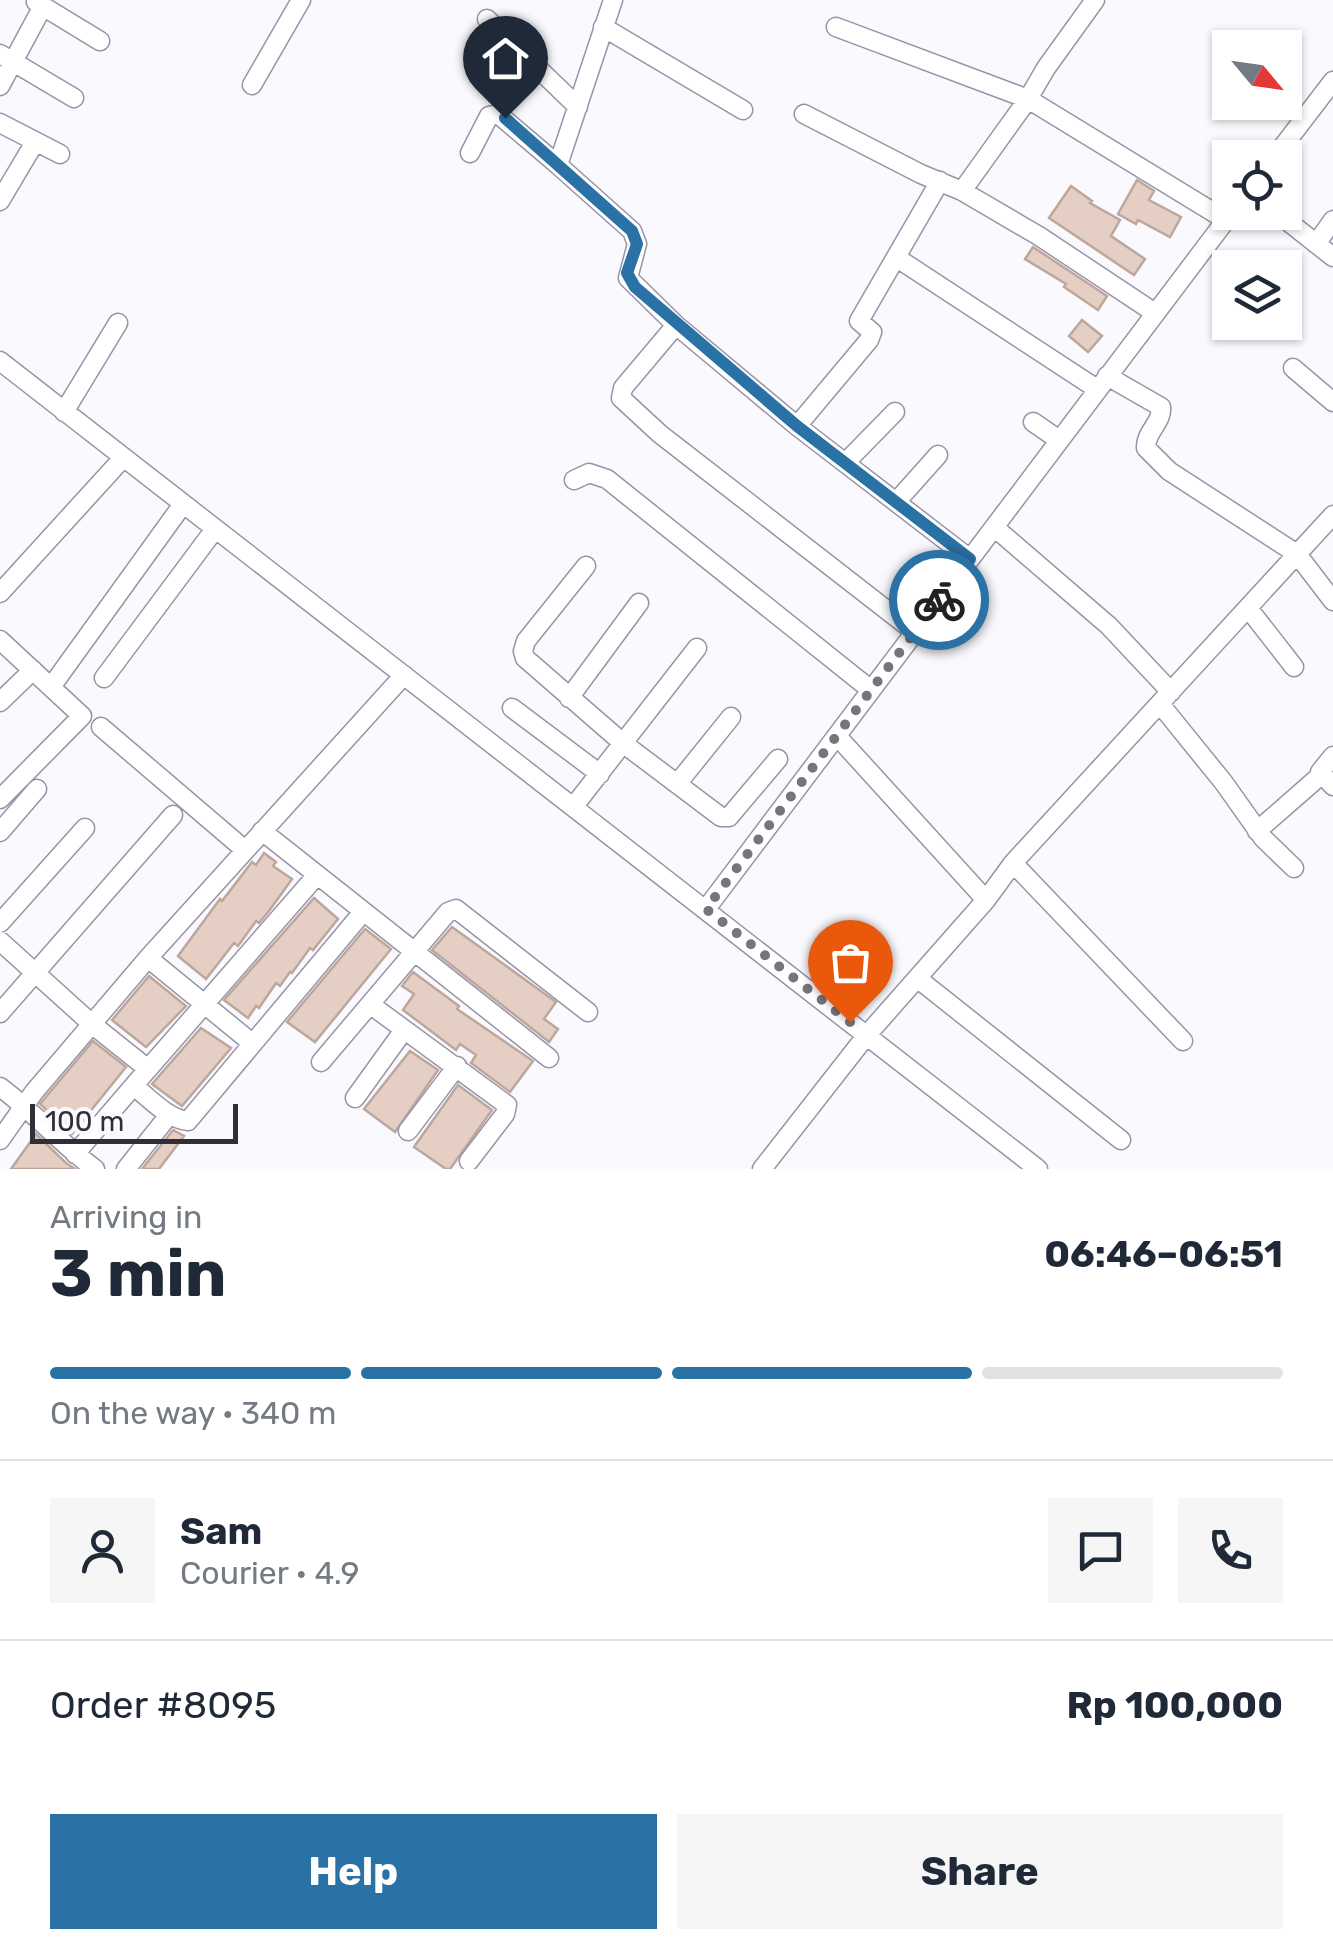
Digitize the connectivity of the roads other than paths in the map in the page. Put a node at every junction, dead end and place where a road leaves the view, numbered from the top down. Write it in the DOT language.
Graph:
graph roads {
  1 [pos="300,0"];
  2 [pos="613,0"];
  3 [pos="1095,0"];
  4 [pos="38,3"];
  5 [pos="487,19"];
  6 [pos="603,27"];
  7 [pos="836,28"];
  8 [pos="100,41"];
  9 [pos="6,58"];
  10 [pos="1333,81"];
  11 [pos="252,85"];
  12 [pos="0,86"];
  13 [pos="74,98"];
  14 [pos="1028,99"];
  15 [pos="578,106"];
  16 [pos="743,110"];
  17 [pos="804,114"];
  18 [pos="0,123"];
  19 [pos="1288,140"];
  20 [pos="35,142"];
  21 [pos="470,153"];
  22 [pos="60,154"];
  23 [pos="558,165"];
  24 [pos="940,181"];
  25 [pos="962,190"];
  26 [pos="0,201"];
  27 [pos="1212,208"];
  28 [pos="1333,220"];
  29 [pos="1212,227"];
  30 [pos="1298,230"];
  31 [pos="1316,244"];
  32 [pos="1333,257"];
  33 [pos="897,258"];
  34 [pos="1149,308"];
  35 [pos="118,324"];
  36 [pos="676,324"];
  37 [pos="0,361"];
  38 [pos="1292,368"];
  39 [pos="1094,382"];
  40 [pos="1333,402"];
  41 [pos="64,412"];
  42 [pos="894,412"];
  43 [pos="797,426"];
  44 [pos="938,455"];
  45 [pos="123,458"];
  46 [pos="846,463"];
  47 [pos="574,480"];
  48 [pos="897,501"];
  49 [pos="183,504"];
  50 [pos="1333,515"];
  51 [pos="994,527"];
  52 [pos="216,529"];
  53 [pos="1293,551"];
  54 [pos="963,554"];
  55 [pos="586,566"];
  56 [pos="0,593"];
  57 [pos="1333,601"];
  58 [pos="639,604"];
  59 [pos="1248,608"];
  60 [pos="908,626"];
  61 [pos="0,640"];
  62 [pos="696,648"];
  63 [pos="1294,667"];
  64 [pos="33,670"];
  65 [pos="404,675"];
  66 [pos="104,678"];
  67 [pos="863,683"];
  68 [pos="51,687"];
  69 [pos="1166,692"];
  70 [pos="569,698"];
  71 [pos="0,702"];
  72 [pos="512,708"];
  73 [pos="731,717"];
  74 [pos="101,728"];
  75 [pos="836,736"];
  76 [pos="624,744"];
  77 [pos="1333,756"];
  78 [pos="778,759"];
  79 [pos="600,774"];
  80 [pos="1327,780"];
  81 [pos="677,784"];
  82 [pos="37,789"];
  83 [pos="0,799"];
  84 [pos="574,806"];
  85 [pos="173,815"];
  86 [pos="85,828"];
  87 [pos="262,831"];
  88 [pos="1257,831"];
  89 [pos="0,832"];
  90 [pos="244,850"];
  91 [pos="1013,863"];
  92 [pos="1294,868"];
  93 [pos="316,875"];
  94 [pos="980,894"];
  95 [pos="698,903"];
  96 [pos="363,912"];
  97 [pos="0,923"];
  98 [pos="0,941"];
  99 [pos="415,954"];
  100 [pos="148,958"];
  101 [pos="36,971"];
  102 [pos="917,978"];
  103 [pos="204,1004"];
  104 [pos="371,1005"];
  105 [pos="588,1012"];
  106 [pos="0,1013"];
  107 [pos="93,1025"];
  108 [pos="404,1030"];
  109 [pos="859,1030"];
  110 [pos="1183,1040"];
  111 [pos="252,1043"];
  112 [pos="549,1058"];
  113 [pos="321,1062"];
  114 [pos="456,1066"];
  115 [pos="148,1069"];
  116 [pos="134,1086"];
  117 [pos="0,1087"];
  118 [pos="356,1098"];
  119 [pos="25,1105"];
  120 [pos="170,1115"];
  121 [pos="408,1131"];
  122 [pos="0,1140"];
  123 [pos="1120,1140"];
  124 [pos="75,1154"];
  125 [pos="469,1162"];
  126 [pos="95,1169"];
  127 [pos="126,1169"];
  128 [pos="762,1169"];
  129 [pos="1038,1169"];
  1 -- 11 [label="street"];
  2 -- 6 [label="street"];
  3 -- 14 [label="street"];
  4 -- 8 [label="street"];
  4 -- 9 [label="street"];
  5 -- 15 [label="street"];
  6 -- 15 [label="street"];
  6 -- 16 [label="street"];
  7 -- 14 [label="street"];
  9 -- 12 [label="street"];
  9 -- 13 [label="street"];
  10 -- 19 [label="street"];
  14 -- 25 [label="street"];
  14 -- 27 [label="street"];
  15 -- 23 [label="street"];
  17 -- 24 [label="street"];
  18 -- 20 [label="street"];
  20 -- 22 [label="street"];
  20 -- 26 [label="street"];
  21 -- 23 [label="street"];
  23 -- 36 [label="street"];
  24 -- 25 [label="street"];
  24 -- 33 [label="street"];
  25 -- 34 [label="street"];
  28 -- 31 [label="street"];
  29 -- 34 [label="street"];
  30 -- 31 [label="street"];
  31 -- 32 [label="street"];
  33 -- 39 [label="street"];
  33 -- 43 [label="street"];
  34 -- 39 [label="street"];
  35 -- 41 [label="street"];
  36 -- 43 [label="street"];
  36 -- 60 [label="street"];
  37 -- 41 [label="street"];
  38 -- 40 [label="street"];
  39 -- 51 [label="street"];
  39 -- 53 [label="street"];
  41 -- 45 [label="street"];
  42 -- 46 [label="street"];
  43 -- 46 [label="street"];
  44 -- 48 [label="street"];
  45 -- 49 [label="street"];
  45 -- 56 [label="street"];
  46 -- 48 [label="street"];
  47 -- 67 [label="street"];
  48 -- 54 [label="street"];
  49 -- 52 [label="street"];
  49 -- 68 [label="street"];
  50 -- 53 [label="street"];
  51 -- 54 [label="street"];
  51 -- 69 [label="street"];
  52 -- 65 [label="street"];
  52 -- 66 [label="street"];
  53 -- 57 [label="street"];
  53 -- 59 [label="street"];
  54 -- 60 [label="street"];
  55 -- 70 [label="street"];
  58 -- 70 [label="street"];
  59 -- 63 [label="street"];
  59 -- 69 [label="street"];
  60 -- 67 [label="street"];
  61 -- 64 [label="street"];
  62 -- 76 [label="street"];
  64 -- 68 [label="street"];
  64 -- 71 [label="street"];
  65 -- 84 [label="street"];
  65 -- 87 [label="street"];
  67 -- 75 [label="street"];
  68 -- 83 [label="street"];
  69 -- 88 [label="street"];
  69 -- 91 [label="street"];
  70 -- 76 [label="street"];
  72 -- 79 [label="street"];
  73 -- 81 [label="street"];
  74 -- 90 [label="street"];
  75 -- 94 [label="street"];
  75 -- 95 [label="street"];
  76 -- 79 [label="street"];
  76 -- 81 [label="street"];
  77 -- 80 [label="street"];
  78 -- 81 [label="street"];
  79 -- 84 [label="street"];
  80 -- 88 [label="street"];
  82 -- 89 [label="street"];
  84 -- 95 [label="street"];
  85 -- 101 [label="street"];
  86 -- 97 [label="street"];
  87 -- 90 [label="street"];
  87 -- 93 [label="street"];
  88 -- 92 [label="street"];
  90 -- 100 [label="street"];
  91 -- 94 [label="street"];
  91 -- 110 [label="street"];
  93 -- 96 [label="street"];
  93 -- 103 [label="street"];
  94 -- 102 [label="street"];
  95 -- 109 [label="street"];
  96 -- 99 [label="street"];
  96 -- 111 [label="street"];
  98 -- 101 [label="street"];
  99 -- 104 [label="street"];
  99 -- 105 [label="street"];
  99 -- 112 [label="street"];
  100 -- 103 [label="street"];
  100 -- 107 [label="street"];
  101 -- 106 [label="street"];
  101 -- 107 [label="street"];
  102 -- 109 [label="street"];
  102 -- 123 [label="street"];
  103 -- 111 [label="street"];
  103 -- 115 [label="street"];
  104 -- 108 [label="street"];
  104 -- 113 [label="street"];
  107 -- 115 [label="street"];
  107 -- 119 [label="street"];
  108 -- 114 [label="street"];
  108 -- 118 [label="street"];
  109 -- 128 [label="street"];
  109 -- 129 [label="street"];
  111 -- 120 [label="street"];
  114 -- 121 [label="street"];
  114 -- 125 [label="street"];
  115 -- 116 [label="street"];
  116 -- 120 [label="street"];
  116 -- 124 [label="street"];
  117 -- 119 [label="street"];
  119 -- 122 [label="street"];
  119 -- 124 [label="street"];
  120 -- 127 [label="street"];
  124 -- 126 [label="street"];
}
